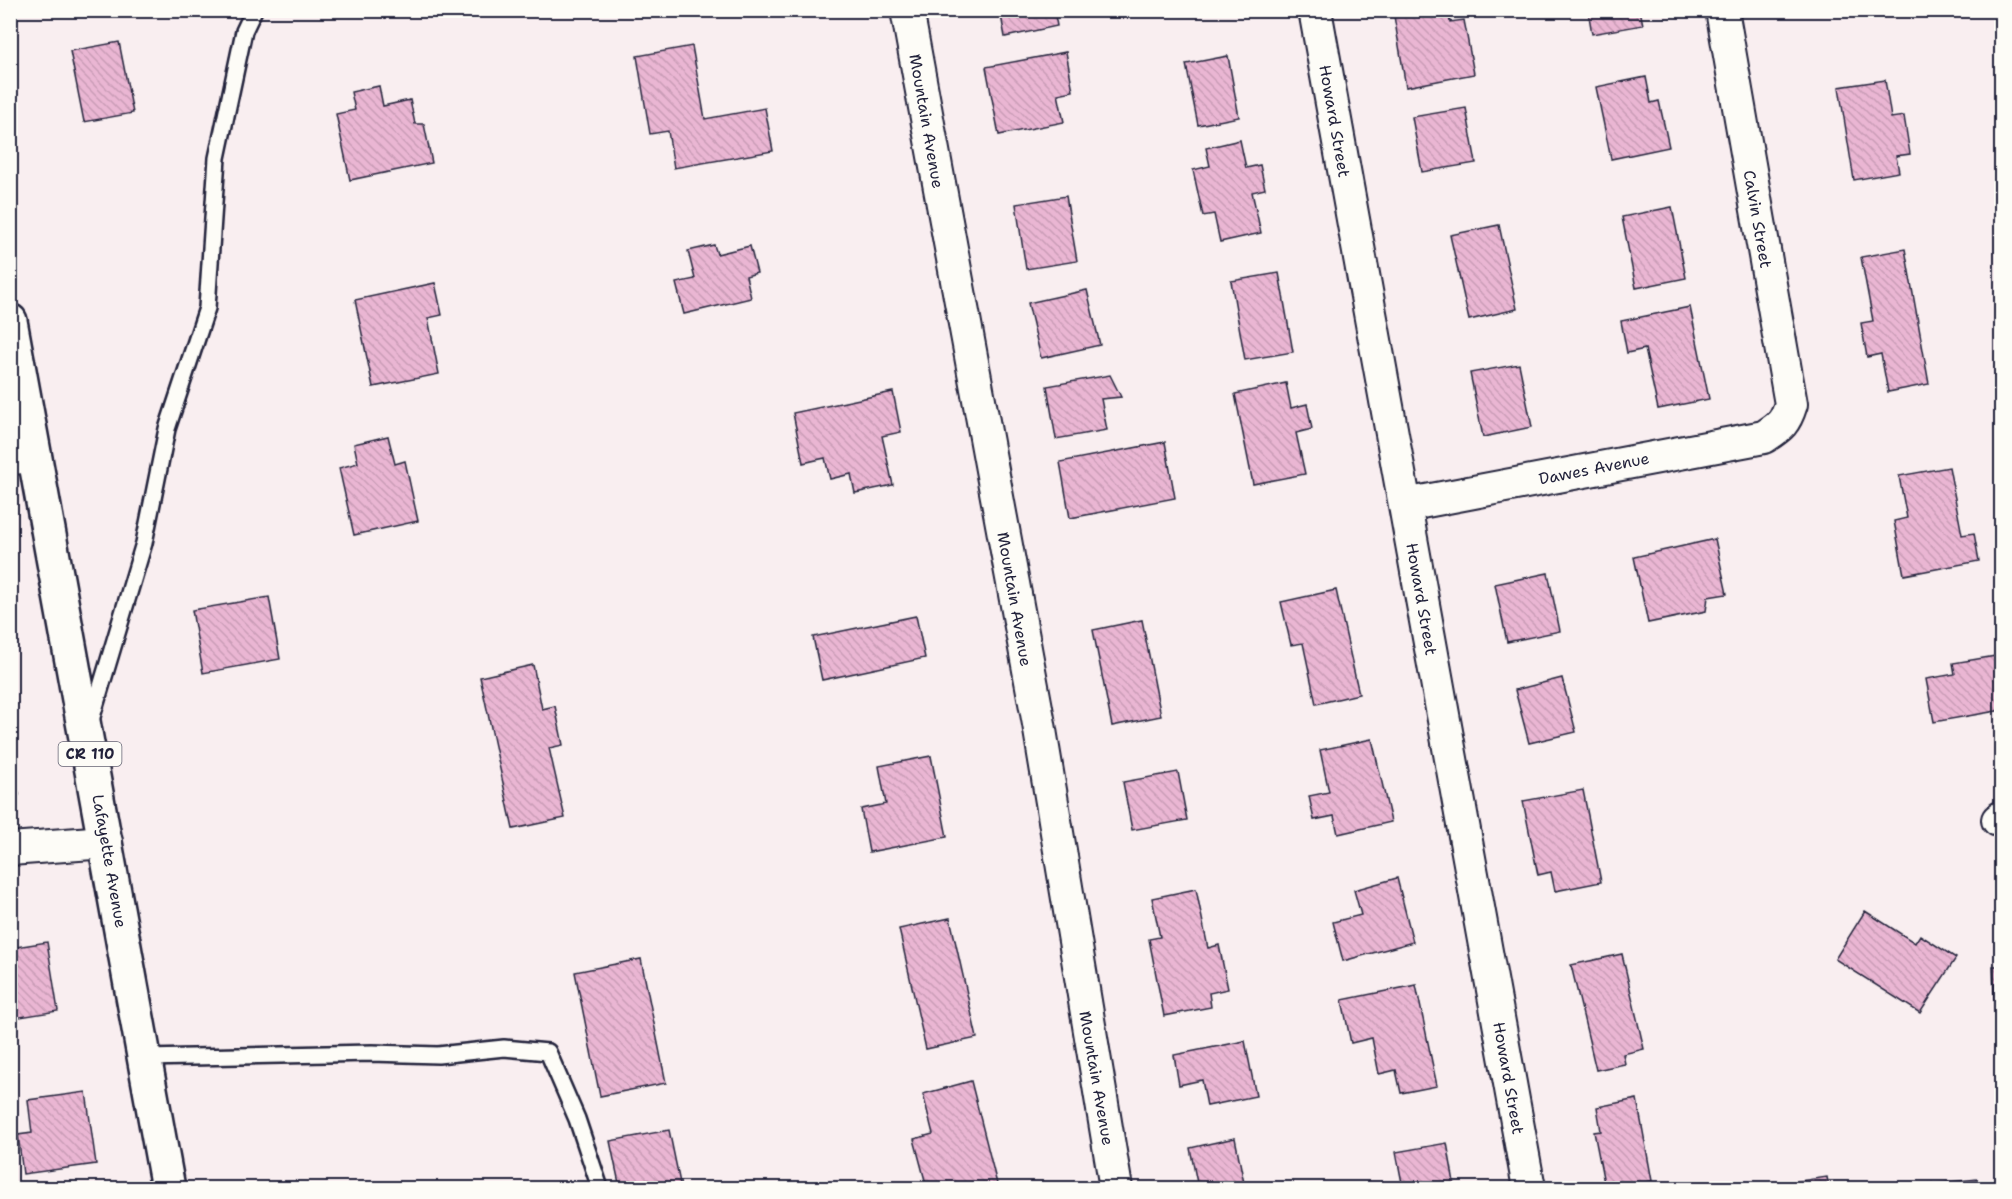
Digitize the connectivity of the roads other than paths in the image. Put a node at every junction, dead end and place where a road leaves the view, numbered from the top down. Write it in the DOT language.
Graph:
graph roads {
  1 [pos="254,10"];
  2 [pos="907,10"];
  3 [pos="1315,10"];
  4 [pos="1722,10"];
  5 [pos="10,321"];
  6 [pos="1781,426"];
  7 [pos="23,457"];
  8 [pos="1405,505"];
  9 [pos="87,734"];
  10 [pos="106,842"];
  11 [pos="10,849"];
  12 [pos="145,1058"];
  13 [pos="168,1188"];
  14 [pos="600,1188"];
  15 [pos="1116,1188"];
  16 [pos="1529,1188"];
  1 -- 9 [label="lane"];
  2 -- 15 [label="street, Mountain Avenue"];
  3 -- 8 [label="street, Howard Street"];
  4 -- 6 [label="street, Calvin Street"];
  5 -- 7 [label="main road, Lafayette Avenue / CR 110"];
  6 -- 8 [label="street, Dawes Avenue"];
  7 -- 9 [label="main road, Lafayette Avenue / CR 110"];
  8 -- 16 [label="street, Howard Street"];
  9 -- 10 [label="main road, Lafayette Avenue / CR 110"];
  10 -- 11 [label="street"];
  10 -- 12 [label="main road, Lafayette Avenue / CR 110"];
  12 -- 13 [label="main road, Lafayette Avenue / CR 110"];
  12 -- 14 [label="lane"];
}
